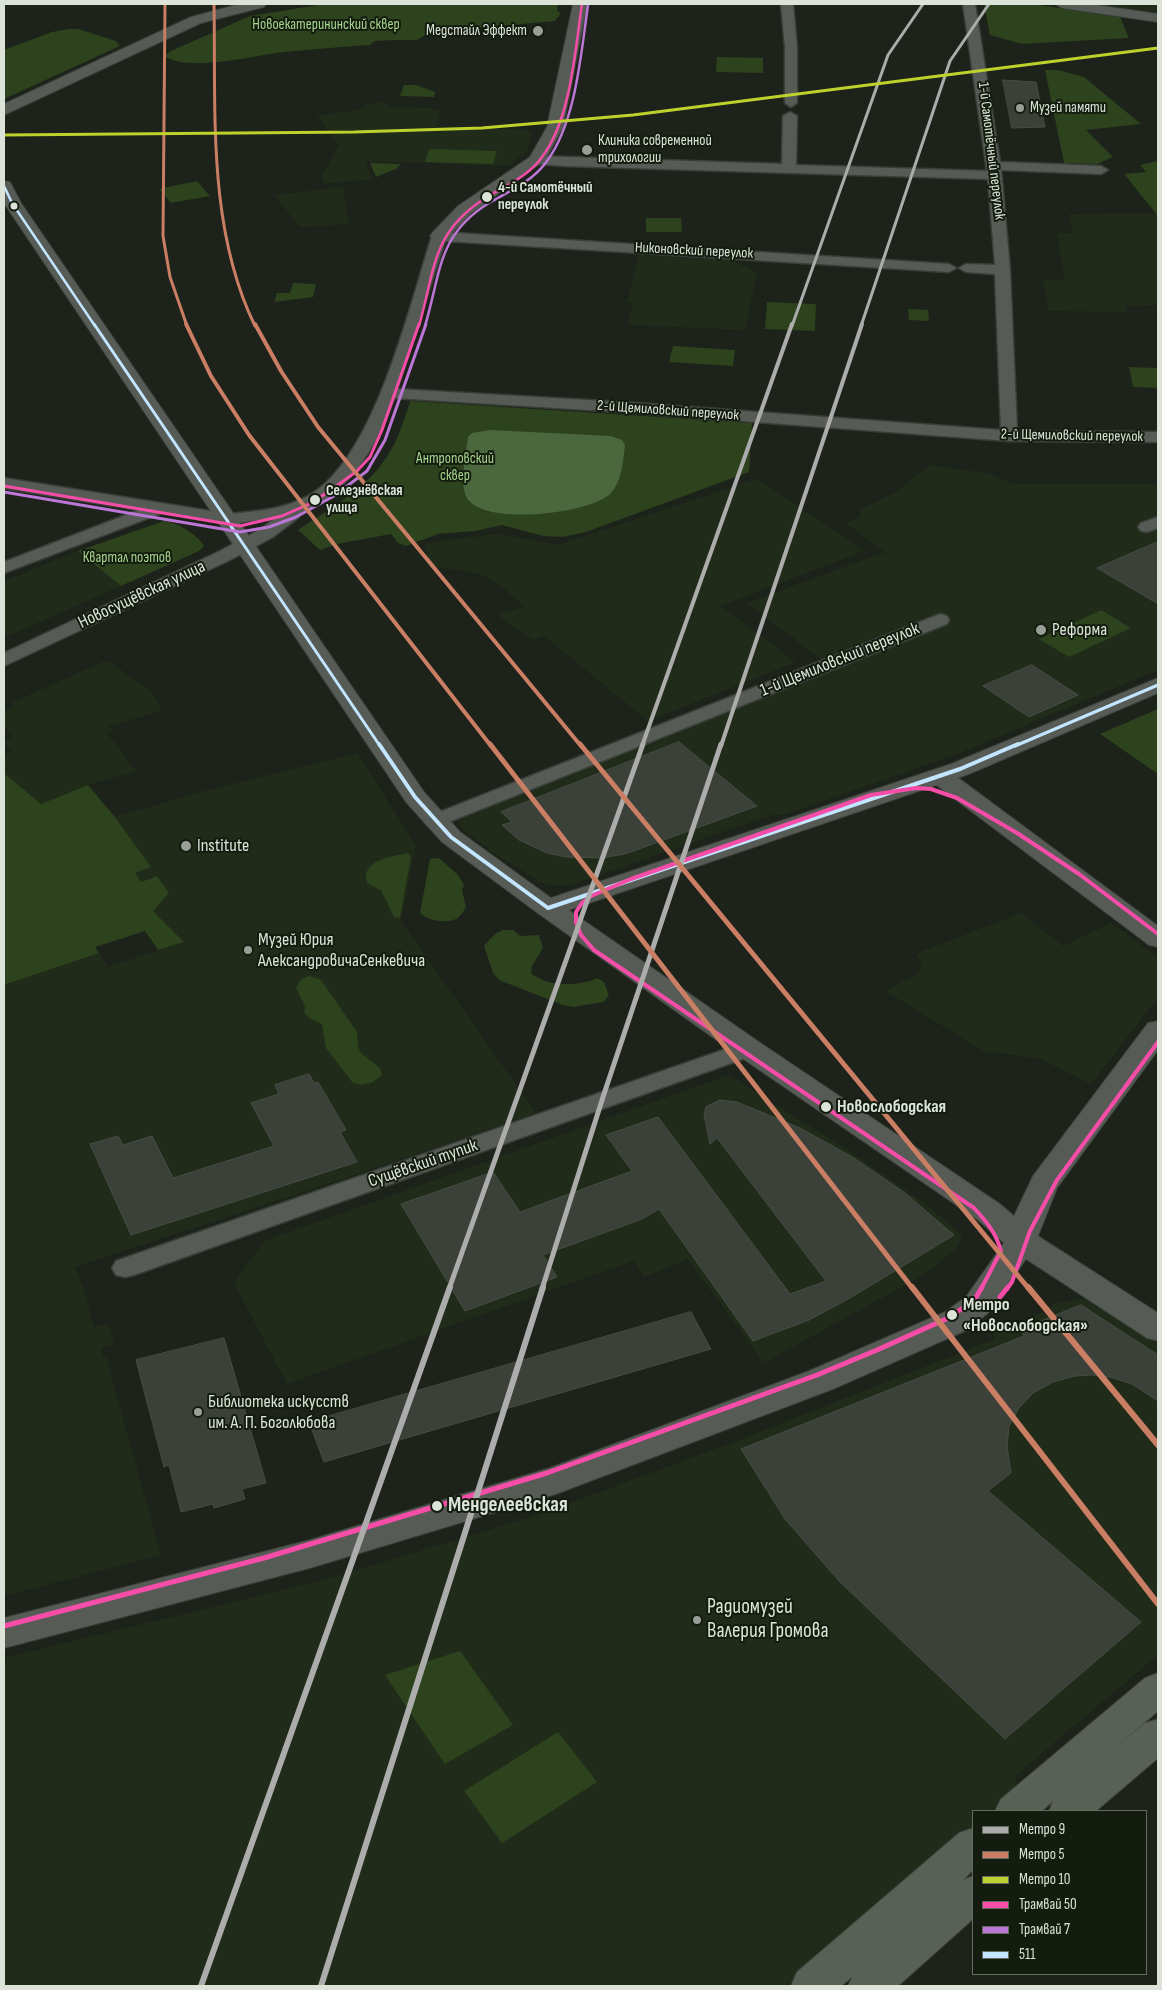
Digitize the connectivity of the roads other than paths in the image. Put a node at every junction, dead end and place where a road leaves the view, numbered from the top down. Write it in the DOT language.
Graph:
graph roads {
  1 [pos="259,4"];
  2 [pos="580,4"];
  3 [pos="788,4"];
  4 [pos="969,4"];
  5 [pos="1062,4"];
  6 [pos="1158,18"];
  7 [pos="4,110"];
  8 [pos="537,160"];
  9 [pos="789,168"];
  10 [pos="994,170"];
  11 [pos="1102,170"];
  12 [pos="4,186"];
  13 [pos="8,199"];
  14 [pos="439,236"];
  15 [pos="949,268"];
  16 [pos="966,268"];
  17 [pos="1003,270"];
  18 [pos="388,393"];
  19 [pos="1009,432"];
  20 [pos="1158,437"];
  21 [pos="4,483"];
  22 [pos="161,507"];
  23 [pos="301,507"];
  24 [pos="229,518"];
  25 [pos="245,544"];
  26 [pos="4,568"];
  27 [pos="940,620"];
  28 [pos="4,660"];
  29 [pos="1158,685"];
  30 [pos="940,776"];
  31 [pos="434,821"];
  32 [pos="548,908"];
  33 [pos="1158,939"];
  34 [pos="1158,1030"];
  35 [pos="749,1049"];
  36 [pos="1022,1240"];
  37 [pos="125,1268"];
  38 [pos="1158,1329"];
  39 [pos="4,1633"];
  40 [pos="1158,1689"];
  41 [pos="1156,1741"];
  42 [pos="1015,1810"];
  43 [pos="1069,1810"];
  44 [pos="972,1847"];
  45 [pos="972,1895"];
  46 [pos="811,1986"];
  47 [pos="868,1986"];
  1 -- 7 [label="street"];
  2 -- 8 [label="street"];
  3 -- 9 [label="street"];
  4 -- 10 [label="street, 1-й Самотёчный переулок"];
  5 -- 6 [label="street"];
  8 -- 9 [label="street"];
  8 -- 14 [label="street"];
  9 -- 10 [label="street"];
  10 -- 11 [label="street"];
  10 -- 17 [label="street, 1-й Самотёчный переулок"];
  12 -- 13 [label="street"];
  13 -- 24 [label="street"];
  14 -- 15 [label="street, Никоновский переулок"];
  14 -- 18 [label="street"];
  16 -- 17 [label="street"];
  17 -- 19 [label="street, 1-й Самотёчный переулок"];
  18 -- 19 [label="street, 2-й Щемиловский переулок"];
  18 -- 23 [label="street"];
  19 -- 20 [label="street, 2-й Щемиловский переулок"];
  21 -- 22 [label="street"];
  22 -- 24 [label="street"];
  22 -- 26 [label="street"];
  23 -- 24 [label="street"];
  23 -- 25 [label="street, Новосущёвская улица"];
  24 -- 25 [label="street"];
  25 -- 28 [label="street, Новосущёвская улица"];
  25 -- 31 [label="street"];
  27 -- 31 [label="street, 1-й Щемиловский переулок"];
  29 -- 30 [label="street"];
  30 -- 32 [label="street"];
  30 -- 33 [label="street"];
  31 -- 32 [label="street"];
  32 -- 35 [label="street"];
  34 -- 36 [label="street"];
  35 -- 36 [label="street"];
  35 -- 37 [label="street, Сущёвский тупик"];
  36 -- 38 [label="street"];
  36 -- 39 [label="street"];
  40 -- 42 [label="main road"];
  41 -- 43 [label="main road"];
  44 -- 46 [label="main road"];
  45 -- 47 [label="main road"];
}
